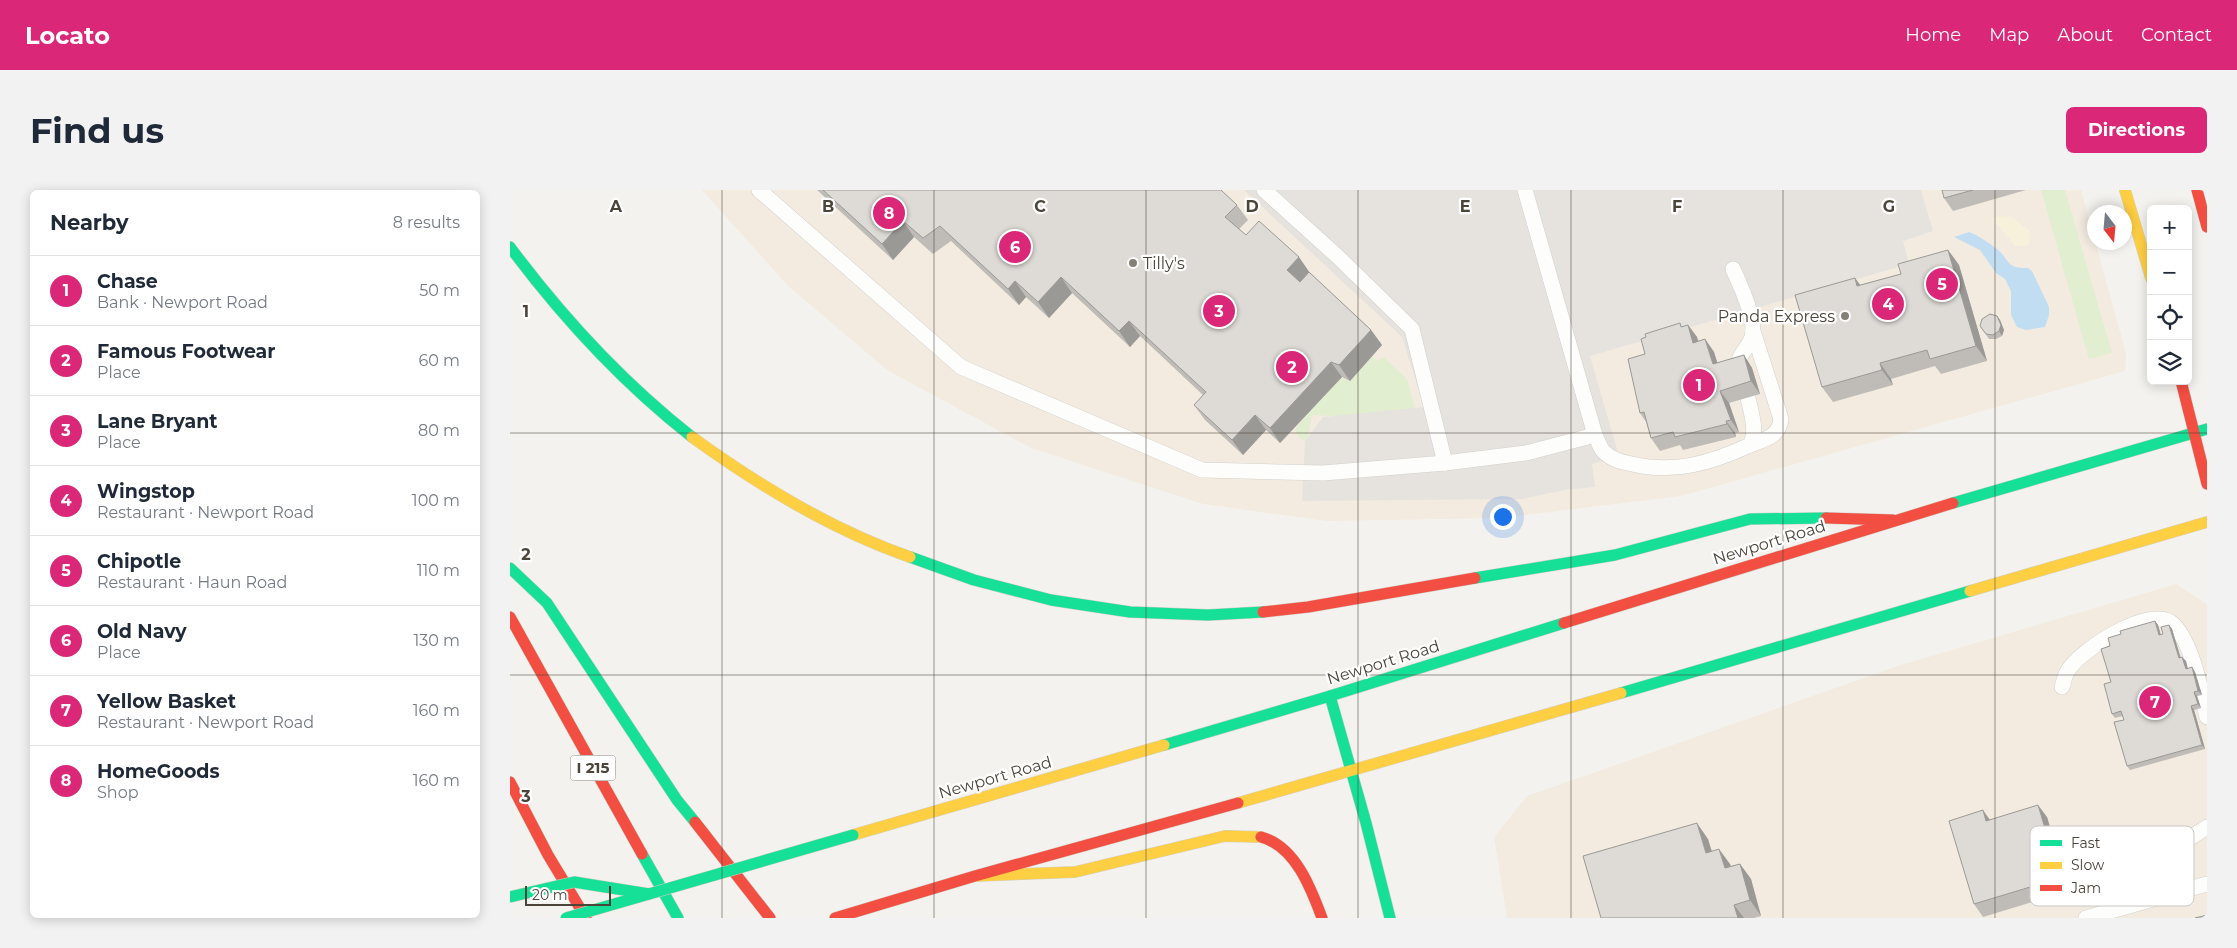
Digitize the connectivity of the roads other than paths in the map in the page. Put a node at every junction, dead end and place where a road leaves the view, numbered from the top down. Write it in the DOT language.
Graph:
graph roads {
  1 [pos="759,190"];
  2 [pos="1264,190"];
  3 [pos="1525,190"];
  4 [pos="2124,190"];
  5 [pos="2196,190"];
  6 [pos="2207,227"];
  7 [pos="510,247"];
  8 [pos="2147,265"];
  9 [pos="1733,269"];
  10 [pos="1753,331"];
  11 [pos="1738,372"];
  12 [pos="2182,385"];
  13 [pos="1748,398"];
  14 [pos="2207,429"];
  15 [pos="2194,433"];
  16 [pos="1595,435"];
  17 [pos="1750,445"];
  18 [pos="1444,463"];
  19 [pos="2207,484"];
  20 [pos="1893,520"];
  21 [pos="2207,522"];
  22 [pos="510,568"];
  23 [pos="510,617"];
  24 [pos="2062,687"];
  25 [pos="1330,696"];
  26 [pos="2207,717"];
  27 [pos="1351,771"];
  28 [pos="510,782"];
  29 [pos="2207,827"];
  30 [pos="2194,835"];
  31 [pos="975,876"];
  32 [pos="2207,884"];
  33 [pos="2194,888"];
  34 [pos="649,894"];
  35 [pos="510,897"];
  36 [pos="2129,906"];
  37 [pos="566,918"];
  38 [pos="586,918"];
  39 [pos="678,918"];
  40 [pos="770,918"];
  41 [pos="834,918"];
  42 [pos="1322,918"];
  43 [pos="1390,918"];
  44 [pos="2086,918"];
  1 -- 18 [label="lane"];
  2 -- 18 [label="lane"];
  3 -- 16 [label="lane"];
  4 -- 8 [label="main road"];
  5 -- 6 [label="main road"];
  7 -- 20 [label="main road"];
  9 -- 10 [label="lane"];
  10 -- 11 [label="lane"];
  10 -- 17 [label="lane"];
  12 -- 15 [label="main road"];
  13 -- 17 [label="lane"];
  14 -- 15 [label="main road, Newport Road"];
  15 -- 19 [label="main road"];
  15 -- 20 [label="main road, Newport Road"];
  16 -- 17 [label="lane"];
  16 -- 18 [label="lane"];
  20 -- 25 [label="main road, Newport Road"];
  21 -- 27 [label="main road"];
  22 -- 40 [label="main road"];
  23 -- 39 [label="main road, I 215"];
  24 -- 26 [label="lane"];
  25 -- 27 [label="main road"];
  25 -- 34 [label="main road, Newport Road, bridge"];
  27 -- 31 [label="main road"];
  27 -- 43 [label="main road"];
  28 -- 38 [label="main road"];
  29 -- 30 [label="lane"];
  31 -- 41 [label="main road"];
  31 -- 42 [label="main road"];
  32 -- 33 [label="lane"];
  34 -- 35 [label="main road, bridge"];
  34 -- 37 [label="main road, Newport Road, bridge"];
  36 -- 44 [label="lane"];
}
